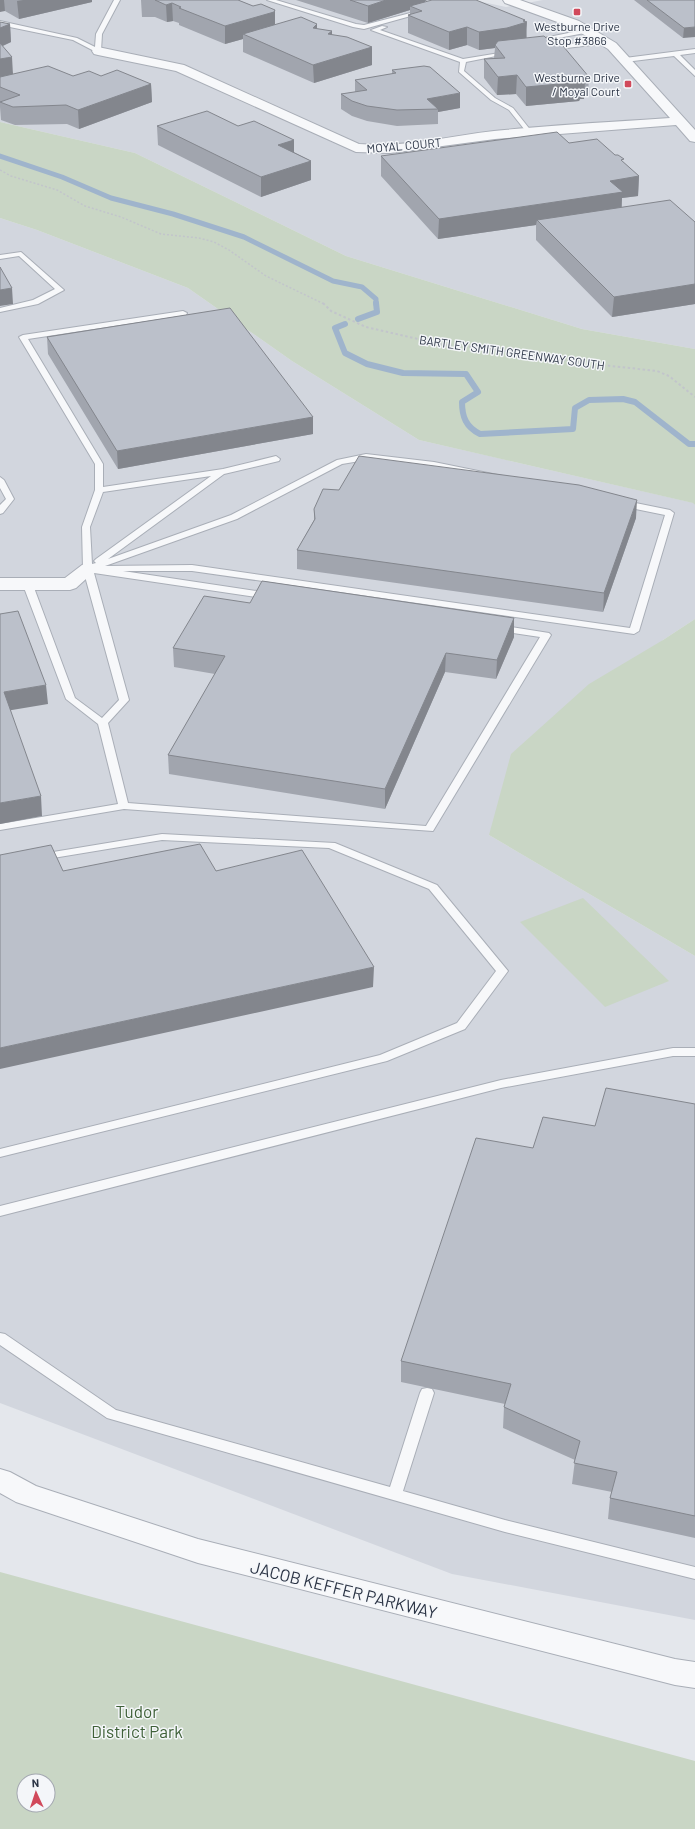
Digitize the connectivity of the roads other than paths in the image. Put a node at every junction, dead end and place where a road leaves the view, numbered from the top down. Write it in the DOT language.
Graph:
graph roads {
  1 [pos="117,0"];
  2 [pos="270,0"];
  3 [pos="509,0"];
  4 [pos="0,24"];
  5 [pos="588,31"];
  6 [pos="606,42"];
  7 [pos="534,44"];
  8 [pos="545,48"];
  9 [pos="98,51"];
  10 [pos="515,51"];
  11 [pos="695,51"];
  12 [pos="675,54"];
  13 [pos="625,60"];
  14 [pos="463,61"];
  15 [pos="695,74"];
  16 [pos="680,121"];
  17 [pos="530,133"];
  18 [pos="695,138"];
  19 [pos="0,257"];
  20 [pos="0,310"];
  21 [pos="183,314"];
  22 [pos="276,460"];
  23 [pos="223,472"];
  24 [pos="0,480"];
  25 [pos="99,490"];
  26 [pos="0,511"];
  27 [pos="88,569"];
  28 [pos="0,584"];
  29 [pos="28,585"];
  30 [pos="280,598"];
  31 [pos="491,627"];
  32 [pos="102,723"];
  33 [pos="124,806"];
  34 [pos="0,827"];
  35 [pos="31,858"];
  36 [pos="695,1052"];
  37 [pos="0,1153"];
  38 [pos="0,1211"];
  39 [pos="0,1338"];
  40 [pos="427,1394"];
  41 [pos="0,1480"];
  42 [pos="395,1494"];
  43 [pos="695,1573"];
  44 [pos="695,1675"];
  1 -- 9 [label="lane"];
  2 -- 14 [label="lane"];
  3 -- 5 [label="street"];
  4 -- 9 [label="lane"];
  5 -- 6 [label="street"];
  5 -- 7 [label="lane"];
  6 -- 8 [label="lane"];
  6 -- 13 [label="street"];
  9 -- 17 [label="street, MOYAL COURT"];
  10 -- 14 [label="lane"];
  11 -- 12 [label="lane"];
  12 -- 13 [label="lane"];
  12 -- 15 [label="lane"];
  13 -- 16 [label="street"];
  14 -- 17 [label="lane"];
  16 -- 17 [label="street, MOYAL COURT"];
  16 -- 18 [label="street"];
  19 -- 20 [label="lane"];
  21 -- 25 [label="lane"];
  22 -- 23 [label="lane"];
  23 -- 25 [label="lane"];
  23 -- 27 [label="lane"];
  24 -- 26 [label="lane"];
  25 -- 27 [label="lane"];
  27 -- 27 [label="lane"];
  27 -- 29 [label="street"];
  27 -- 30 [label="lane"];
  27 -- 32 [label="lane"];
  28 -- 29 [label="street"];
  29 -- 32 [label="lane"];
  31 -- 33 [label="lane"];
  32 -- 33 [label="lane"];
  33 -- 34 [label="lane"];
  35 -- 37 [label="lane"];
  36 -- 38 [label="lane"];
  39 -- 42 [label="lane"];
  40 -- 42 [label="lane"];
  41 -- 44 [label="street, JACOB KEFFER PARKWAY"];
  42 -- 43 [label="lane"];
}
